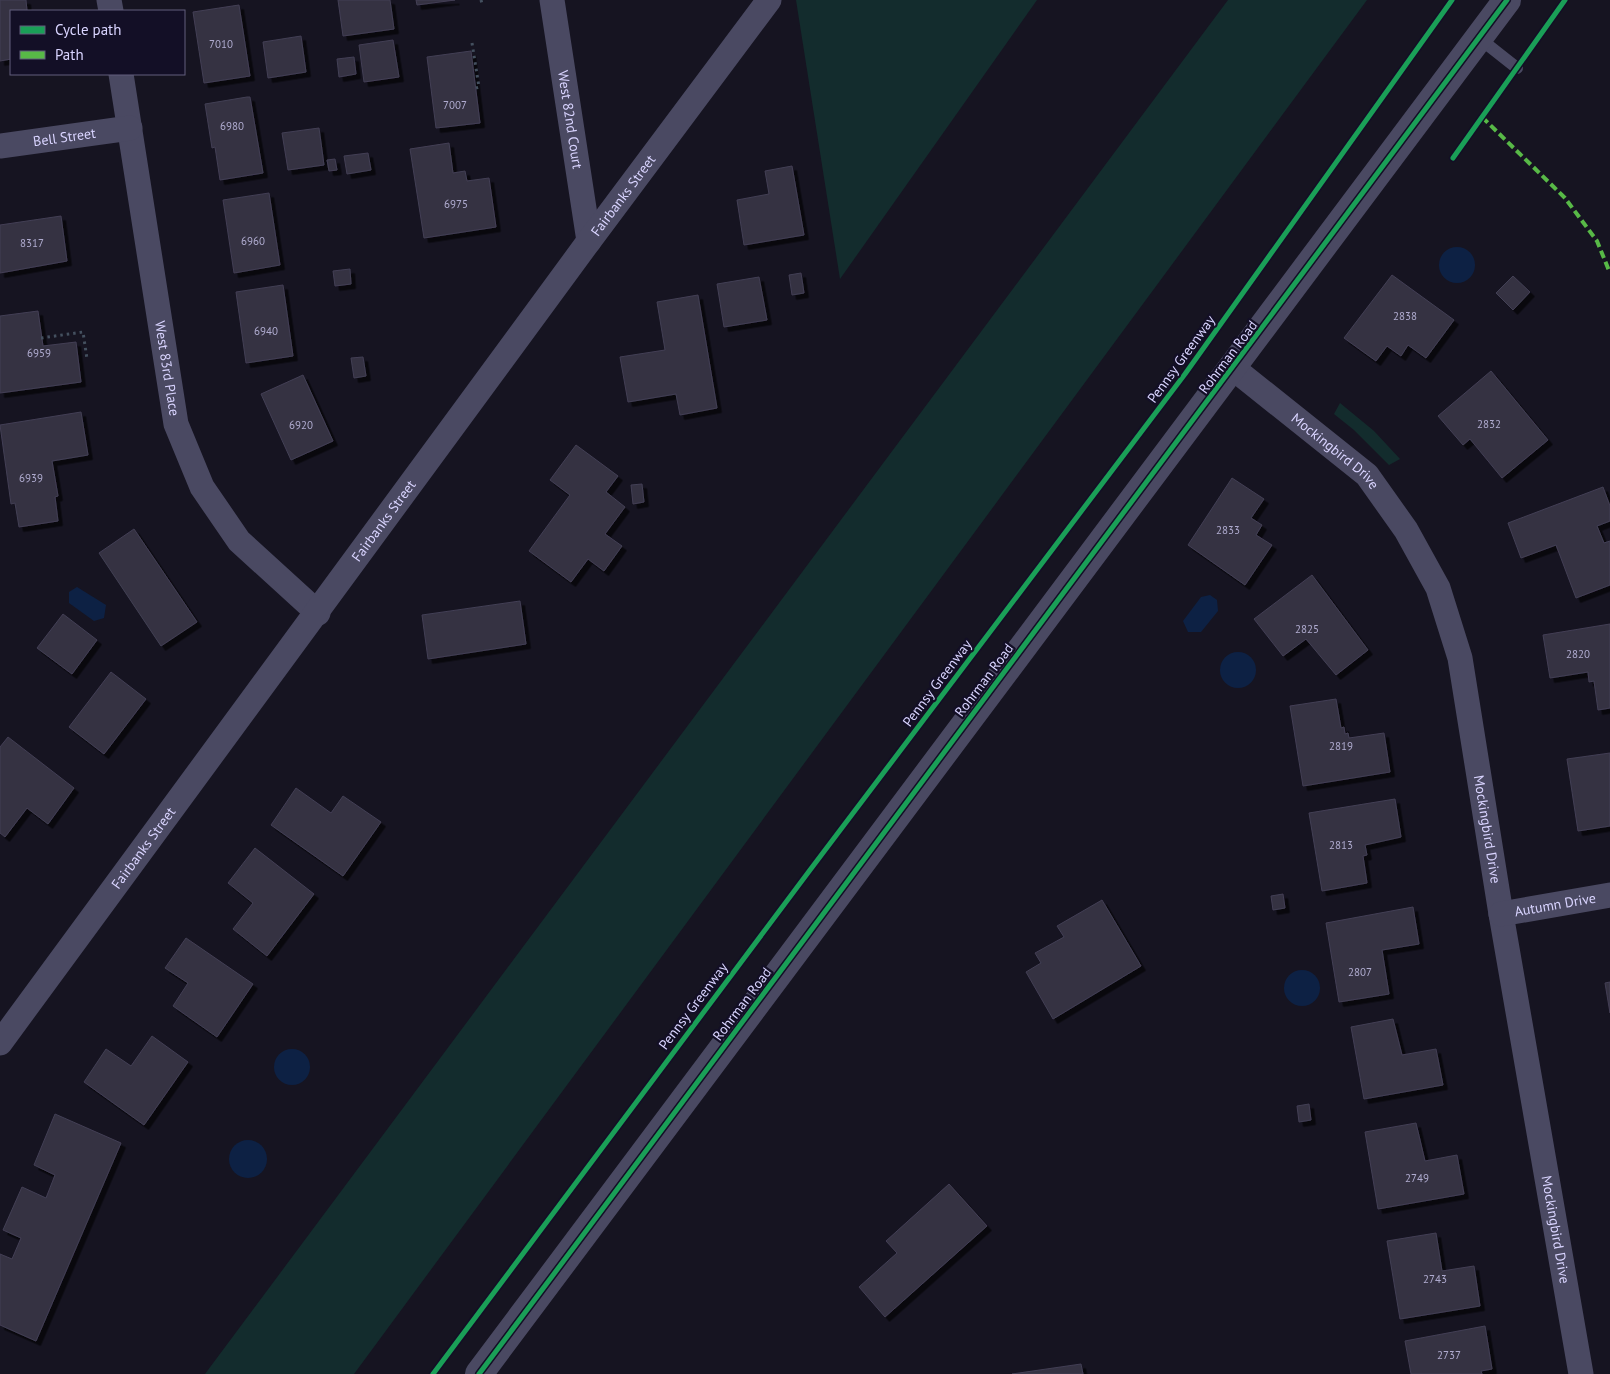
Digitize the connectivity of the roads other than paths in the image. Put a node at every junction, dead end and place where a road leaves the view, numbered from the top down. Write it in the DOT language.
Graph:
graph roads {
  1 [pos="552,0"];
  2 [pos="769,0"];
  3 [pos="1507,0"];
  4 [pos="1479,38"];
  5 [pos="1517,68"];
  6 [pos="121,75"];
  7 [pos="130,128"];
  8 [pos="0,146"];
  9 [pos="589,241"];
  10 [pos="1233,368"];
  11 [pos="318,613"];
  12 [pos="1610,895"];
  13 [pos="1501,914"];
  14 [pos="0,1043"];
  15 [pos="479,1374"];
  16 [pos="1581,1374"];
  1 -- 9 [label="street, West 82nd Court"];
  2 -- 9 [label="street, Fairbanks Street"];
  3 -- 4 [label="street, Rohrman Road"];
  4 -- 5 [label="lane"];
  4 -- 10 [label="street, Rohrman Road"];
  6 -- 7 [label="street, West 83rd Place"];
  7 -- 8 [label="street, Bell Street"];
  7 -- 11 [label="street, West 83rd Place"];
  9 -- 11 [label="street, Fairbanks Street"];
  10 -- 13 [label="street, Mockingbird Drive"];
  10 -- 15 [label="street, Rohrman Road"];
  11 -- 14 [label="street, Fairbanks Street"];
  12 -- 13 [label="street, Autumn Drive"];
  13 -- 16 [label="street, Mockingbird Drive"];
}
